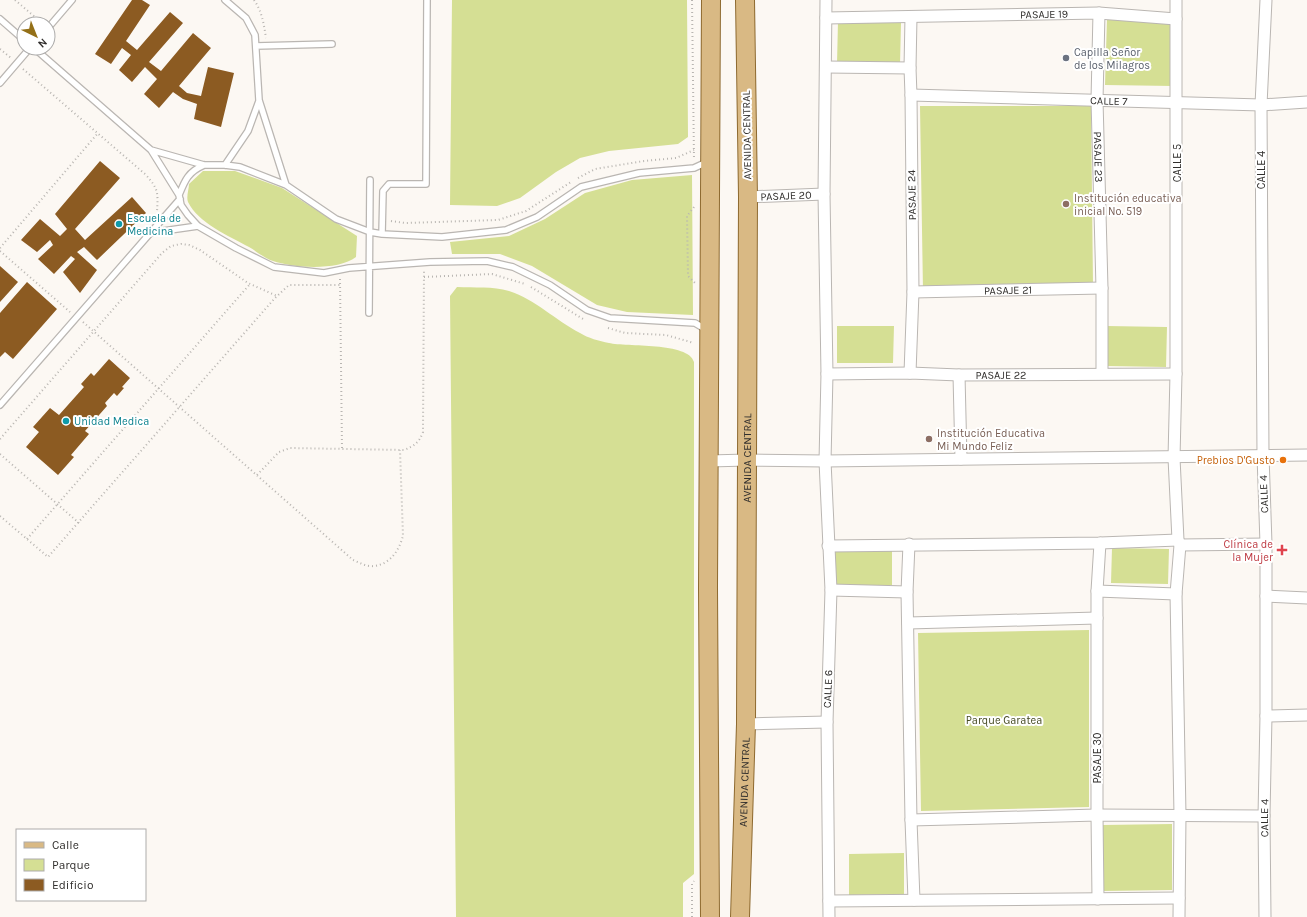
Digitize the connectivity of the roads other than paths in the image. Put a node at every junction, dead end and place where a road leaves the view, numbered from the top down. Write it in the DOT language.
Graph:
graph roads {
  1 [pos="72,0"];
  2 [pos="225,0"];
  3 [pos="427,0"];
  4 [pos="710,0"];
  5 [pos="745,0"];
  6 [pos="826,0"];
  7 [pos="1176,0"];
  8 [pos="1266,0"];
  9 [pos="1099,13"];
  10 [pos="911,16"];
  11 [pos="826,18"];
  12 [pos="0,19"];
  13 [pos="56,19"];
  14 [pos="1176,19"];
  15 [pos="16,33"];
  16 [pos="332,44"];
  17 [pos="256,46"];
  18 [pos="23,56"];
  19 [pos="43,56"];
  20 [pos="826,67"];
  21 [pos="910,68"];
  22 [pos="0,83"];
  23 [pos="911,96"];
  24 [pos="259,100"];
  25 [pos="1097,100"];
  26 [pos="1177,102"];
  27 [pos="1307,102"];
  28 [pos="1261,105"];
  29 [pos="151,150"];
  30 [pos="709,162"];
  31 [pos="204,165"];
  32 [pos="225,165"];
  33 [pos="370,180"];
  34 [pos="286,185"];
  35 [pos="824,194"];
  36 [pos="179,197"];
  37 [pos="748,197"];
  38 [pos="198,226"];
  39 [pos="370,232"];
  40 [pos="149,234"];
  41 [pos="382,234"];
  42 [pos="370,266"];
  43 [pos="1102,288"];
  44 [pos="913,292"];
  45 [pos="369,313"];
  46 [pos="703,338"];
  47 [pos="910,373"];
  48 [pos="1102,373"];
  49 [pos="827,374"];
  50 [pos="1176,374"];
  51 [pos="959,375"];
  52 [pos="0,405"];
  53 [pos="1263,455"];
  54 [pos="1307,455"];
  55 [pos="1174,458"];
  56 [pos="961,459"];
  57 [pos="747,460"];
  58 [pos="709,461"];
  59 [pos="825,462"];
  60 [pos="1100,543"];
  61 [pos="1179,543"];
  62 [pos="909,544"];
  63 [pos="1266,544"];
  64 [pos="828,546"];
  65 [pos="831,590"];
  66 [pos="1097,591"];
  67 [pos="907,592"];
  68 [pos="1176,594"];
  69 [pos="1266,596"];
  70 [pos="1307,598"];
  71 [pos="1097,618"];
  72 [pos="908,624"];
  73 [pos="1307,715"];
  74 [pos="1266,716"];
  75 [pos="826,722"];
  76 [pos="746,724"];
  77 [pos="1096,815"];
  78 [pos="1180,815"];
  79 [pos="1264,816"];
  80 [pos="911,820"];
  81 [pos="1179,898"];
  82 [pos="1098,899"];
  83 [pos="914,900"];
  84 [pos="829,901"];
  85 [pos="710,917"];
  86 [pos="740,917"];
  87 [pos="829,917"];
  88 [pos="1179,917"];
  89 [pos="1265,917"];
  1 -- 13 [label="lane"];
  2 -- 17 [label="lane"];
  3 -- 41 [label="lane"];
  4 -- 30 [label="main road"];
  5 -- 37 [label="main road, AVENIDA CENTRAL"];
  6 -- 11 [label="street, CALLE 6"];
  7 -- 14 [label="street, CALLE 5"];
  8 -- 28 [label="street, CALLE 4"];
  9 -- 10 [label="street, PASAJE 19"];
  9 -- 14 [label="street, PASAJE 19"];
  9 -- 25 [label="street, PASAJE 23"];
  10 -- 11 [label="street, PASAJE 19"];
  10 -- 21 [label="street, PASAJE 24"];
  11 -- 20 [label="street, CALLE 6"];
  12 -- 15 [label="lane"];
  14 -- 26 [label="street, CALLE 5"];
  16 -- 17 [label="lane"];
  17 -- 24 [label="lane"];
  18 -- 22 [label="lane"];
  19 -- 29 [label="lane"];
  20 -- 21 [label="street"];
  20 -- 35 [label="street, CALLE 6"];
  21 -- 23 [label="street, PASAJE 24"];
  23 -- 25 [label="street, CALLE 7"];
  23 -- 44 [label="street, PASAJE 24"];
  24 -- 32 [label="lane"];
  24 -- 34 [label="lane"];
  25 -- 26 [label="street, CALLE 7"];
  25 -- 43 [label="street, PASAJE 23"];
  26 -- 28 [label="street, CALLE 7"];
  26 -- 50 [label="street, CALLE 5"];
  27 -- 28 [label="street, CALLE 7"];
  28 -- 53 [label="street, CALLE 4"];
  29 -- 31 [label="lane"];
  29 -- 36 [label="lane"];
  30 -- 41 [label="lane"];
  30 -- 46 [label="main road"];
  31 -- 32 [label="lane"];
  31 -- 36 [label="lane"];
  32 -- 34 [label="lane"];
  33 -- 39 [label="lane"];
  34 -- 39 [label="lane"];
  35 -- 37 [label="street, PASAJE 20"];
  35 -- 49 [label="street, CALLE 6"];
  36 -- 38 [label="lane"];
  36 -- 40 [label="lane"];
  37 -- 57 [label="main road, AVENIDA CENTRAL"];
  38 -- 40 [label="lane"];
  38 -- 42 [label="lane"];
  39 -- 41 [label="lane"];
  39 -- 42 [label="lane"];
  40 -- 52 [label="lane"];
  42 -- 45 [label="lane"];
  42 -- 46 [label="lane"];
  43 -- 44 [label="street, PASAJE 21"];
  43 -- 48 [label="street, PASAJE 23"];
  44 -- 47 [label="street, PASAJE 24"];
  46 -- 58 [label="main road"];
  47 -- 49 [label="street, PASAJE 22"];
  47 -- 51 [label="street, PASAJE 22"];
  48 -- 50 [label="street, PASAJE 22"];
  48 -- 51 [label="street, PASAJE 22"];
  49 -- 59 [label="street, CALLE 6"];
  50 -- 55 [label="street, CALLE 5"];
  51 -- 56 [label="street"];
  53 -- 54 [label="street"];
  53 -- 55 [label="street"];
  53 -- 63 [label="street, CALLE 4"];
  55 -- 56 [label="street"];
  55 -- 61 [label="street, CALLE 5"];
  56 -- 59 [label="street"];
  57 -- 58 [label="street"];
  57 -- 59 [label="street"];
  57 -- 76 [label="main road, AVENIDA CENTRAL"];
  58 -- 85 [label="main road"];
  59 -- 64 [label="street, CALLE 6"];
  60 -- 61 [label="street"];
  60 -- 62 [label="street"];
  60 -- 66 [label="street, PASAJE 30"];
  61 -- 63 [label="street"];
  61 -- 68 [label="street, CALLE 5"];
  62 -- 64 [label="street"];
  62 -- 67 [label="street"];
  63 -- 69 [label="street, CALLE 4"];
  64 -- 65 [label="street, CALLE 6"];
  65 -- 67 [label="street"];
  65 -- 75 [label="street, CALLE 6"];
  66 -- 68 [label="street"];
  66 -- 71 [label="street, PASAJE 30"];
  67 -- 72 [label="street"];
  68 -- 78 [label="street, CALLE 5"];
  69 -- 70 [label="street"];
  69 -- 74 [label="street, CALLE 4"];
  71 -- 72 [label="street"];
  71 -- 77 [label="street, PASAJE 30"];
  72 -- 80 [label="street"];
  73 -- 74 [label="street"];
  74 -- 79 [label="street, CALLE 4"];
  75 -- 76 [label="street"];
  75 -- 84 [label="street, CALLE 6"];
  76 -- 86 [label="main road, AVENIDA CENTRAL"];
  77 -- 78 [label="street"];
  77 -- 80 [label="street"];
  77 -- 82 [label="street, PASAJE 30"];
  78 -- 79 [label="street"];
  78 -- 81 [label="street, CALLE 5"];
  79 -- 89 [label="street, CALLE 4"];
  80 -- 83 [label="street"];
  81 -- 82 [label="street"];
  81 -- 88 [label="street, CALLE 5"];
  82 -- 83 [label="street"];
  83 -- 84 [label="street"];
  84 -- 87 [label="street, CALLE 6"];
}
